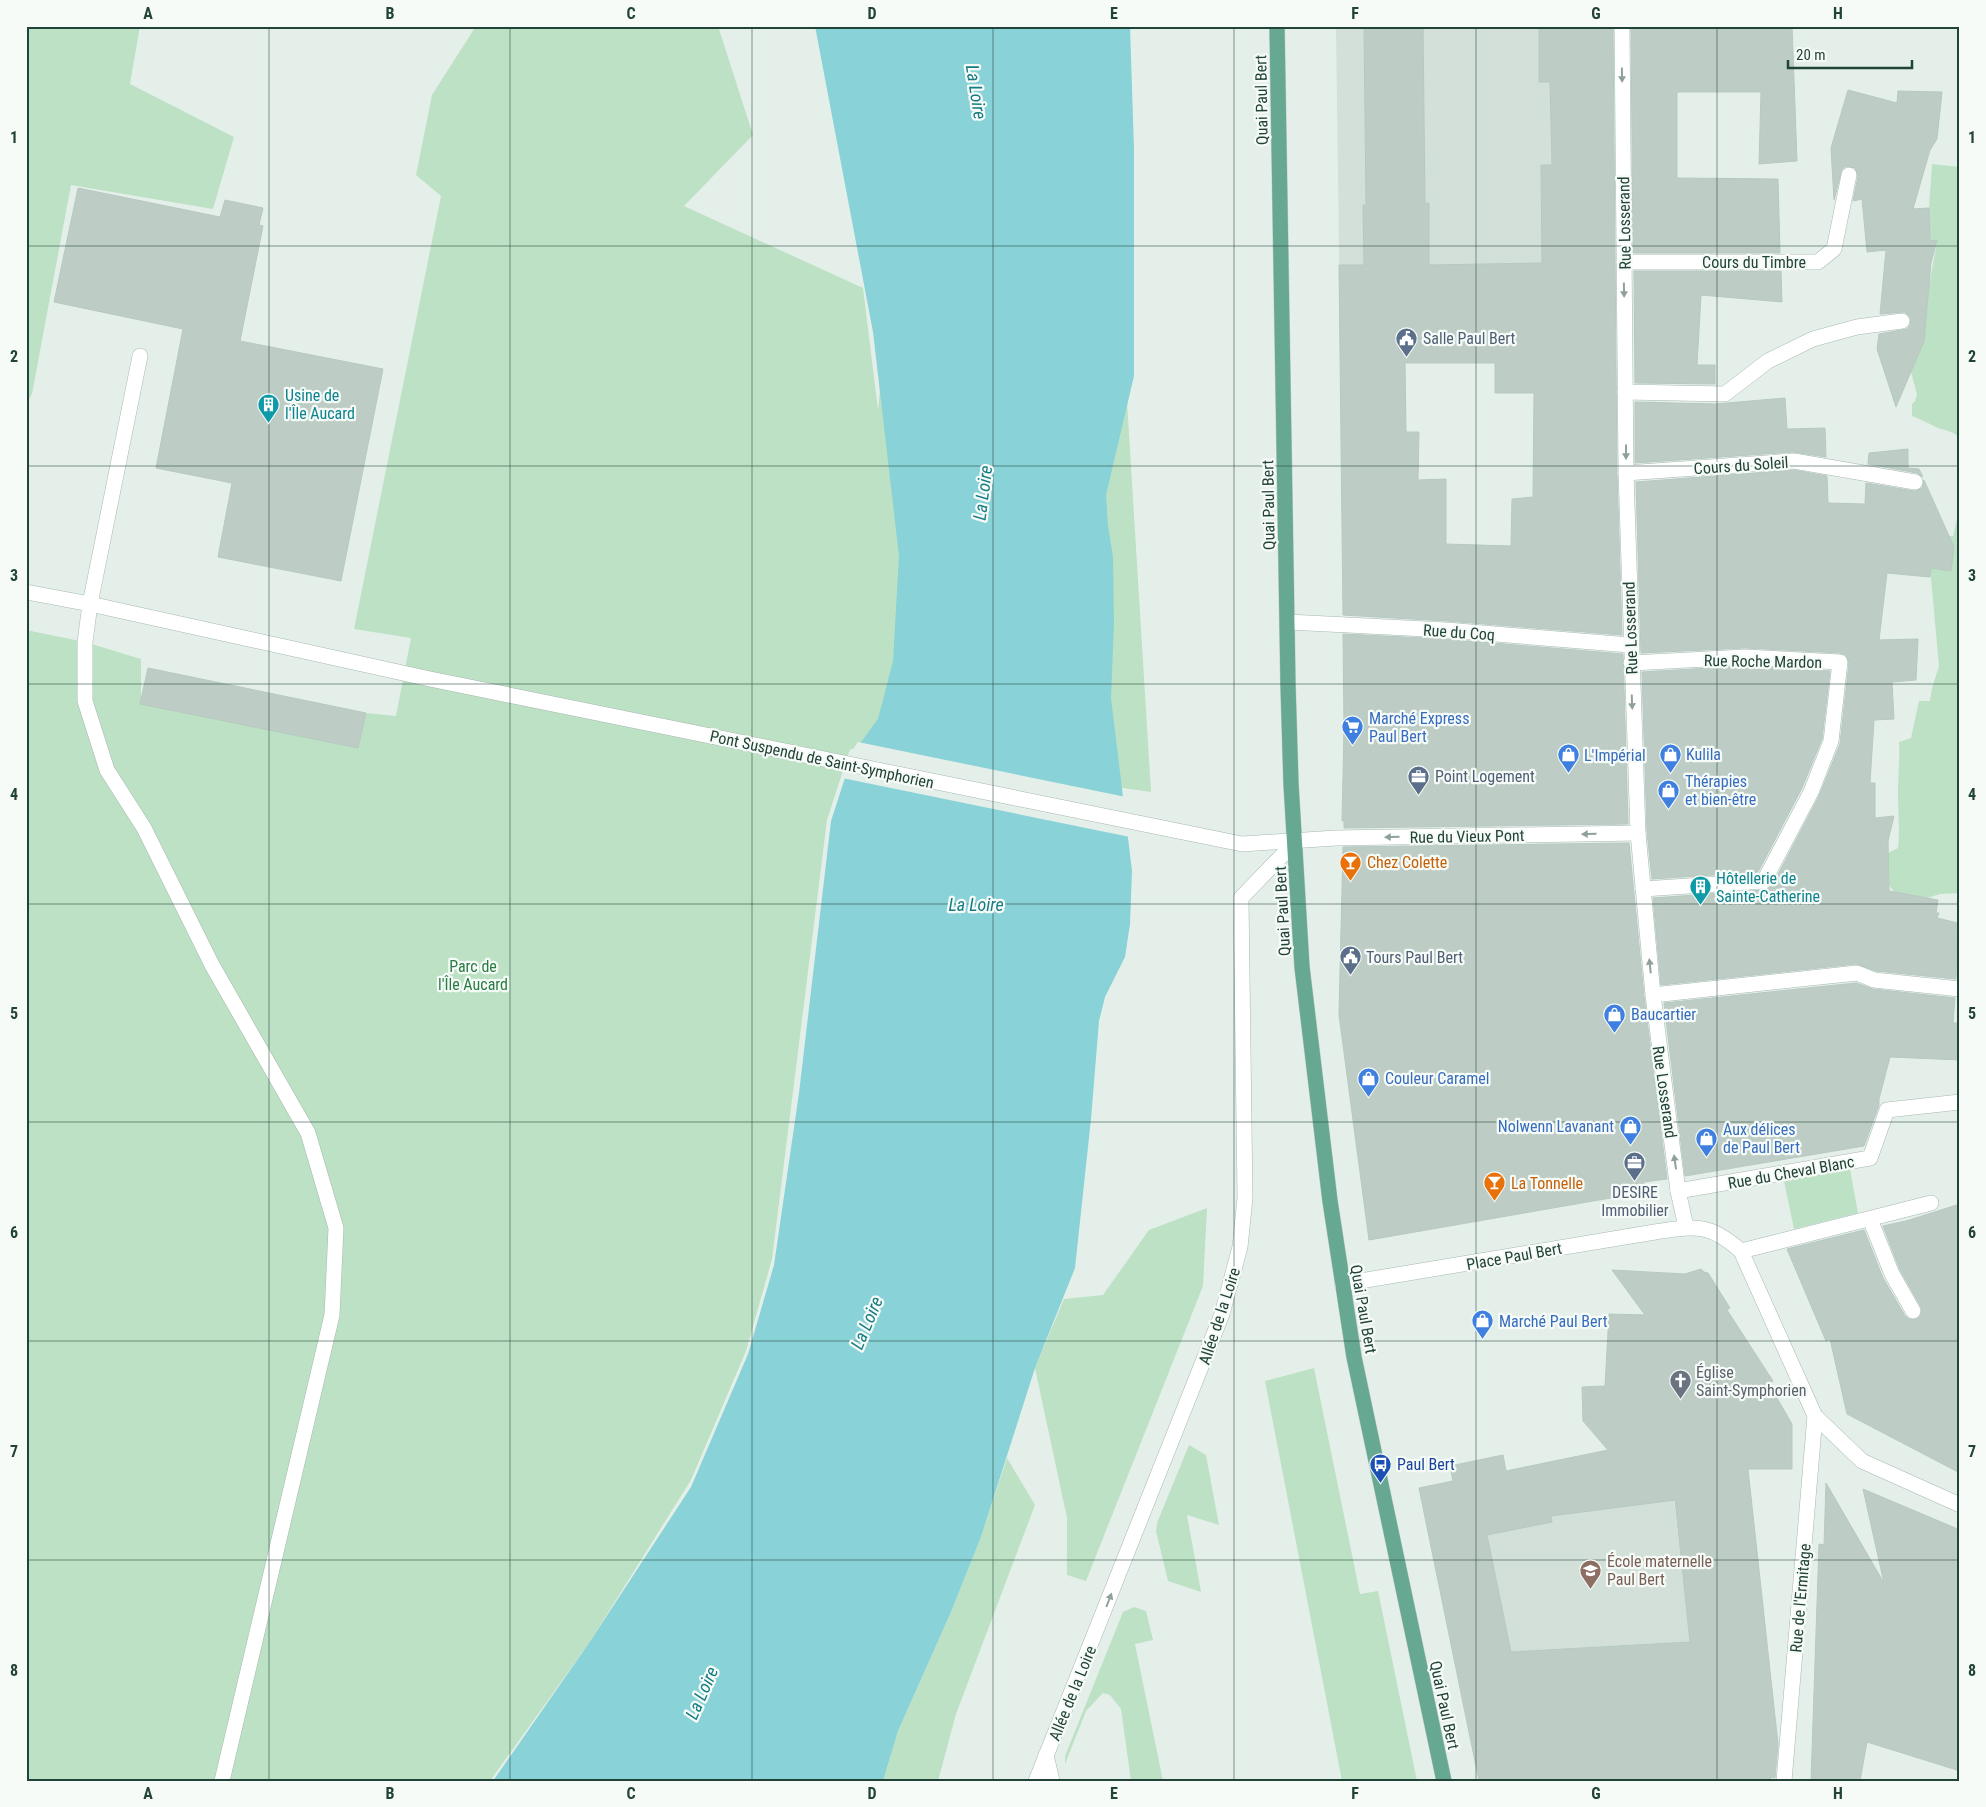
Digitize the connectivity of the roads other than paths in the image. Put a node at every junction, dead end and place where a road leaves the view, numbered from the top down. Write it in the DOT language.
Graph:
graph roads {
  1 [pos="1277,26"];
  2 [pos="1622,26"];
  3 [pos="1849,175"];
  4 [pos="1624,262"];
  5 [pos="1902,321"];
  6 [pos="140,356"];
  7 [pos="1625,392"];
  8 [pos="1626,473"];
  9 [pos="1914,482"];
  10 [pos="26,592"];
  11 [pos="90,604"];
  12 [pos="1288,622"];
  13 [pos="1630,645"];
  14 [pos="1631,663"];
  15 [pos="1638,833"];
  16 [pos="1296,841"];
  17 [pos="1643,889"];
  18 [pos="1960,989"];
  19 [pos="1652,995"];
  20 [pos="1960,1102"];
  21 [pos="1678,1191"];
  22 [pos="1931,1203"];
  23 [pos="1870,1219"];
  24 [pos="1686,1227"];
  25 [pos="1741,1251"];
  26 [pos="1342,1284"];
  27 [pos="1913,1311"];
  28 [pos="1815,1416"];
  29 [pos="1960,1505"];
  30 [pos="1046,1755"];
  31 [pos="222,1781"];
  32 [pos="1036,1781"];
  33 [pos="1052,1781"];
  34 [pos="1444,1781"];
  35 [pos="1784,1781"];
  1 -- 12 [label="main road, Quai Paul Bert"];
  2 -- 4 [label="street, Rue Losserand, one-way"];
  3 -- 4 [label="street, Cours du Timbre"];
  4 -- 7 [label="street, Rue Losserand, one-way"];
  5 -- 7 [label="street"];
  6 -- 11 [label="street"];
  7 -- 8 [label="street, Rue Losserand, one-way"];
  8 -- 9 [label="street, Cours du Soleil"];
  8 -- 13 [label="street, Rue Losserand"];
  10 -- 11 [label="street, Pont Suspendu de Saint-Symphorien"];
  11 -- 16 [label="street, Pont Suspendu de Saint-Symphorien"];
  11 -- 31 [label="street"];
  12 -- 13 [label="street, Rue du Coq"];
  12 -- 16 [label="main road, Quai Paul Bert"];
  13 -- 14 [label="street, Rue Losserand"];
  14 -- 15 [label="street, Rue Losserand, one-way"];
  14 -- 17 [label="street, Rue Roche Mardon"];
  15 -- 16 [label="street, Rue du Vieux Pont, one-way"];
  15 -- 17 [label="street, Rue Losserand"];
  16 -- 26 [label="main road, Quai Paul Bert"];
  30 -- 16 [label="street, Allée de la Loire, one-way"];
  19 -- 17 [label="street, Rue Losserand, one-way"];
  18 -- 19 [label="street"];
  21 -- 19 [label="street, Rue Losserand, one-way"];
  20 -- 21 [label="street, Rue du Cheval Blanc"];
  21 -- 24 [label="street, Rue Losserand"];
  22 -- 23 [label="street"];
  23 -- 25 [label="street"];
  23 -- 27 [label="street"];
  24 -- 25 [label="street, Place Paul Bert"];
  24 -- 26 [label="street, Place Paul Bert"];
  25 -- 28 [label="street"];
  26 -- 34 [label="main road, Quai Paul Bert"];
  28 -- 29 [label="street"];
  28 -- 35 [label="street, Rue de l'Ermitage"];
  30 -- 32 [label="street, Allée de la Loire"];
  30 -- 33 [label="street"];
}
